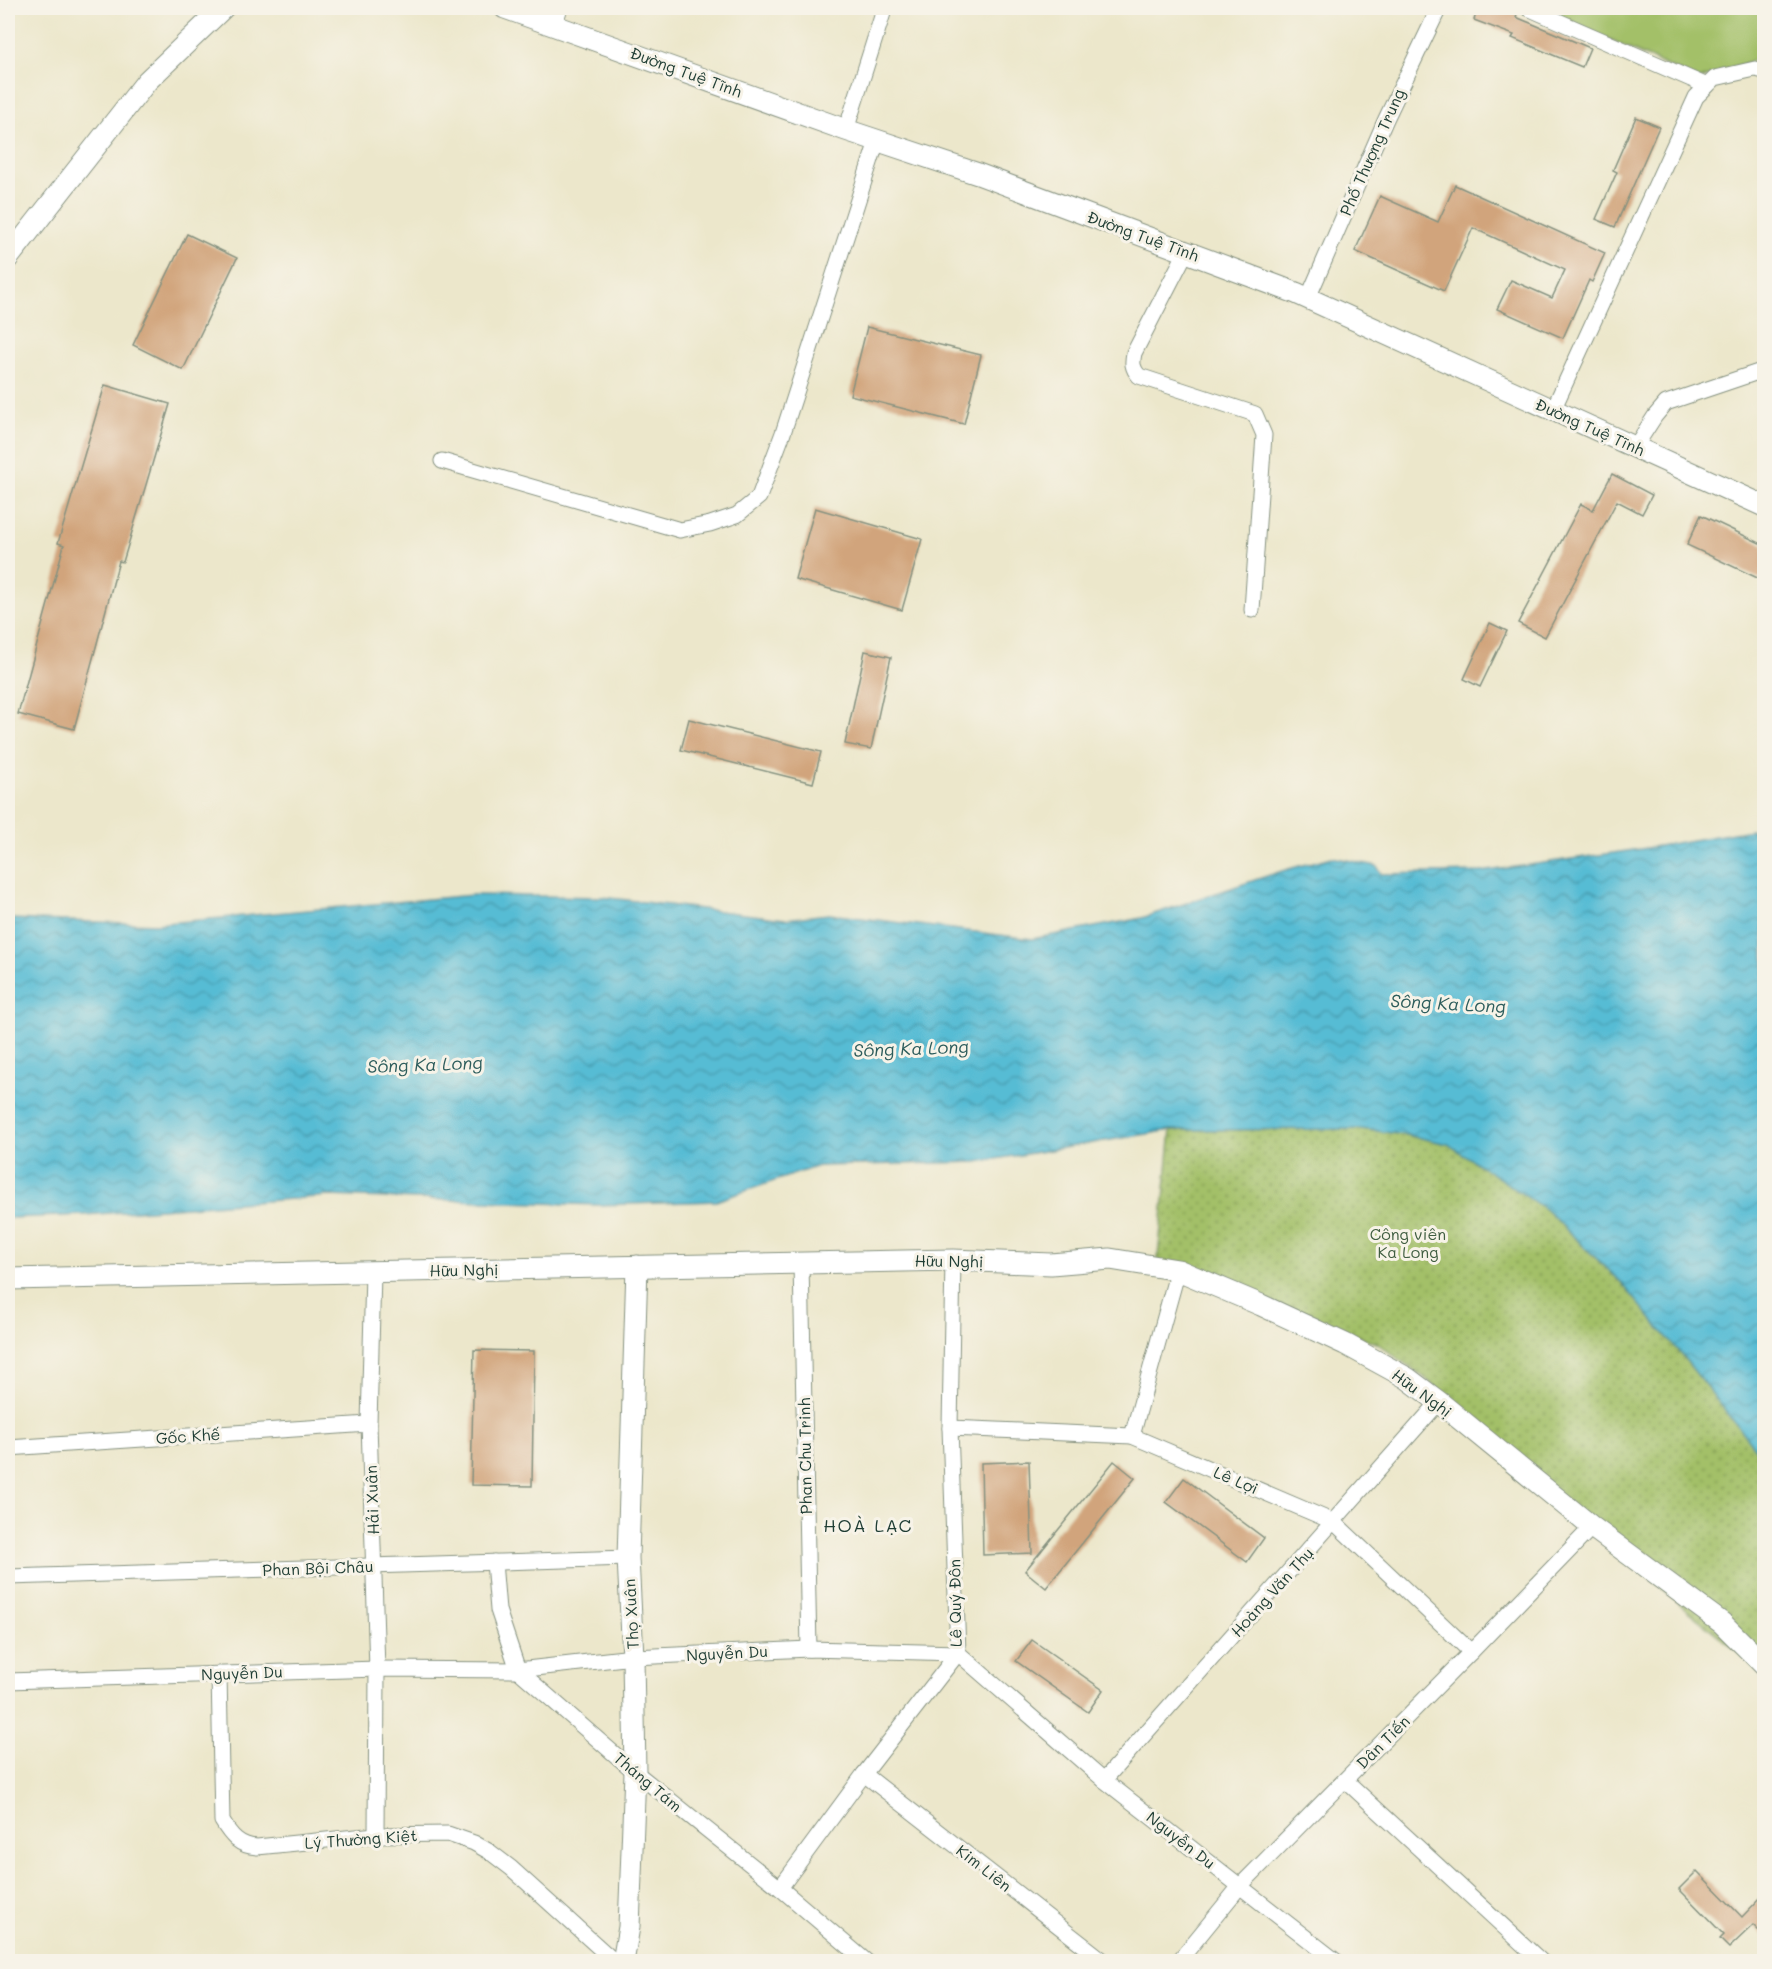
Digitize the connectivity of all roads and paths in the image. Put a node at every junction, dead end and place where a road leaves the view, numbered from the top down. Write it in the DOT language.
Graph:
graph roads {
  1 [pos="224,8"];
  2 [pos="505,8"];
  3 [pos="883,8"];
  4 [pos="1438,8"];
  5 [pos="1528,8"];
  6 [pos="557,16"];
  7 [pos="1764,71"];
  8 [pos="1707,86"];
  9 [pos="846,130"];
  10 [pos="877,141"];
  11 [pos="1186,252"];
  12 [pos="8,258"];
  13 [pos="1308,298"];
  14 [pos="1764,370"];
  15 [pos="1553,410"];
  16 [pos="1635,447"];
  17 [pos="442,461"];
  18 [pos="1764,506"];
  19 [pos="1252,610"];
  20 [pos="953,1260"];
  21 [pos="801,1263"];
  22 [pos="637,1266"];
  23 [pos="1178,1270"];
  24 [pos="373,1273"];
  25 [pos="8,1279"];
  26 [pos="1438,1402"];
  27 [pos="369,1424"];
  28 [pos="950,1428"];
  29 [pos="1132,1436"];
  30 [pos="8,1448"];
  31 [pos="1334,1522"];
  32 [pos="1592,1527"];
  33 [pos="628,1558"];
  34 [pos="494,1562"];
  35 [pos="375,1566"];
  36 [pos="8,1577"];
  37 [pos="808,1649"];
  38 [pos="1471,1652"];
  39 [pos="958,1653"];
  40 [pos="633,1657"];
  41 [pos="1764,1665"];
  42 [pos="377,1669"];
  43 [pos="518,1670"];
  44 [pos="219,1674"];
  45 [pos="8,1681"];
  46 [pos="635,1772"];
  47 [pos="864,1774"];
  48 [pos="1104,1780"];
  49 [pos="1345,1780"];
  50 [pos="376,1835"];
  51 [pos="1240,1886"];
  52 [pos="780,1888"];
  53 [pos="615,1962"];
  54 [pos="623,1962"];
  55 [pos="867,1962"];
  56 [pos="1105,1962"];
  57 [pos="1178,1962"];
  58 [pos="1337,1962"];
  59 [pos="1542,1962"];
  1 -- 12 [label="street"];
  2 -- 6 [label="street, Đường Tuệ Tĩnh"];
  3 -- 9 [label="street"];
  4 -- 13 [label="street, Phố Thượng Trung"];
  5 -- 8 [label="street"];
  6 -- 9 [label="street, Đường Tuệ Tĩnh"];
  7 -- 8 [label="street"];
  8 -- 15 [label="street"];
  9 -- 10 [label="street, Đường Tuệ Tĩnh"];
  10 -- 11 [label="street, Đường Tuệ Tĩnh"];
  10 -- 17 [label="street"];
  11 -- 13 [label="street, Đường Tuệ Tĩnh"];
  11 -- 19 [label="street"];
  13 -- 15 [label="street, Đường Tuệ Tĩnh"];
  14 -- 16 [label="street"];
  15 -- 16 [label="street, Đường Tuệ Tĩnh"];
  16 -- 18 [label="street, Đường Tuệ Tĩnh"];
  20 -- 21 [label="street, Hữu Nghị"];
  20 -- 23 [label="street, Hữu Nghị"];
  20 -- 28 [label="street, Lê Quý Đôn"];
  21 -- 22 [label="street, Hữu Nghị"];
  21 -- 37 [label="street, Phan Chu Trinh"];
  22 -- 24 [label="street, Hữu Nghị"];
  22 -- 33 [label="street, Thọ Xuân"];
  23 -- 26 [label="street, Hữu Nghị"];
  23 -- 29 [label="street"];
  24 -- 25 [label="street, Hữu Nghị"];
  24 -- 27 [label="street, Hải Xuân"];
  26 -- 31 [label="street, Hoàng Văn Thụ"];
  26 -- 32 [label="street, Hữu Nghị"];
  27 -- 30 [label="street, Gốc Khế"];
  27 -- 35 [label="street, Hải Xuân"];
  28 -- 29 [label="street, Lê Lợi"];
  28 -- 39 [label="street, Lê Quý Đôn"];
  29 -- 31 [label="street, Lê Lợi"];
  31 -- 38 [label="street, Lê Lợi"];
  31 -- 48 [label="street, Hoàng Văn Thụ"];
  32 -- 38 [label="street, Dân Tiến"];
  32 -- 41 [label="street, Hữu Nghị"];
  33 -- 34 [label="street, Phan Bội Châu"];
  33 -- 40 [label="street, Thọ Xuân"];
  34 -- 35 [label="street, Phan Bội Châu"];
  34 -- 43 [label="street"];
  35 -- 36 [label="street, Phan Bội Châu"];
  35 -- 42 [label="street, Hải Xuân"];
  37 -- 39 [label="street, Nguyễn Du"];
  37 -- 40 [label="street, Nguyễn Du"];
  38 -- 49 [label="street, Dân Tiến"];
  39 -- 47 [label="street, Lê Quý Đôn"];
  39 -- 48 [label="street, Nguyễn Du"];
  40 -- 43 [label="street, Nguyễn Du"];
  40 -- 46 [label="street, Thọ Xuân"];
  42 -- 43 [label="street, Nguyễn Du"];
  42 -- 44 [label="street, Nguyễn Du"];
  42 -- 50 [label="street, Hải Xuân"];
  43 -- 46 [label="street, Tháng Tám"];
  44 -- 45 [label="street, Nguyễn Du"];
  44 -- 50 [label="street, Lý Thường Kiệt"];
  46 -- 52 [label="street, Tháng Tám"];
  46 -- 54 [label="street, Thọ Xuân"];
  47 -- 52 [label="street, Lê Quý Đôn"];
  47 -- 56 [label="street, Kim Liên"];
  48 -- 51 [label="street, Nguyễn Du"];
  49 -- 51 [label="street, Dân Tiến"];
  49 -- 59 [label="street"];
  50 -- 53 [label="street, Lý Thường Kiệt"];
  51 -- 57 [label="street, Dân Tiến"];
  51 -- 58 [label="street, Nguyễn Du"];
  52 -- 55 [label="street, Tháng Tám"];
}
